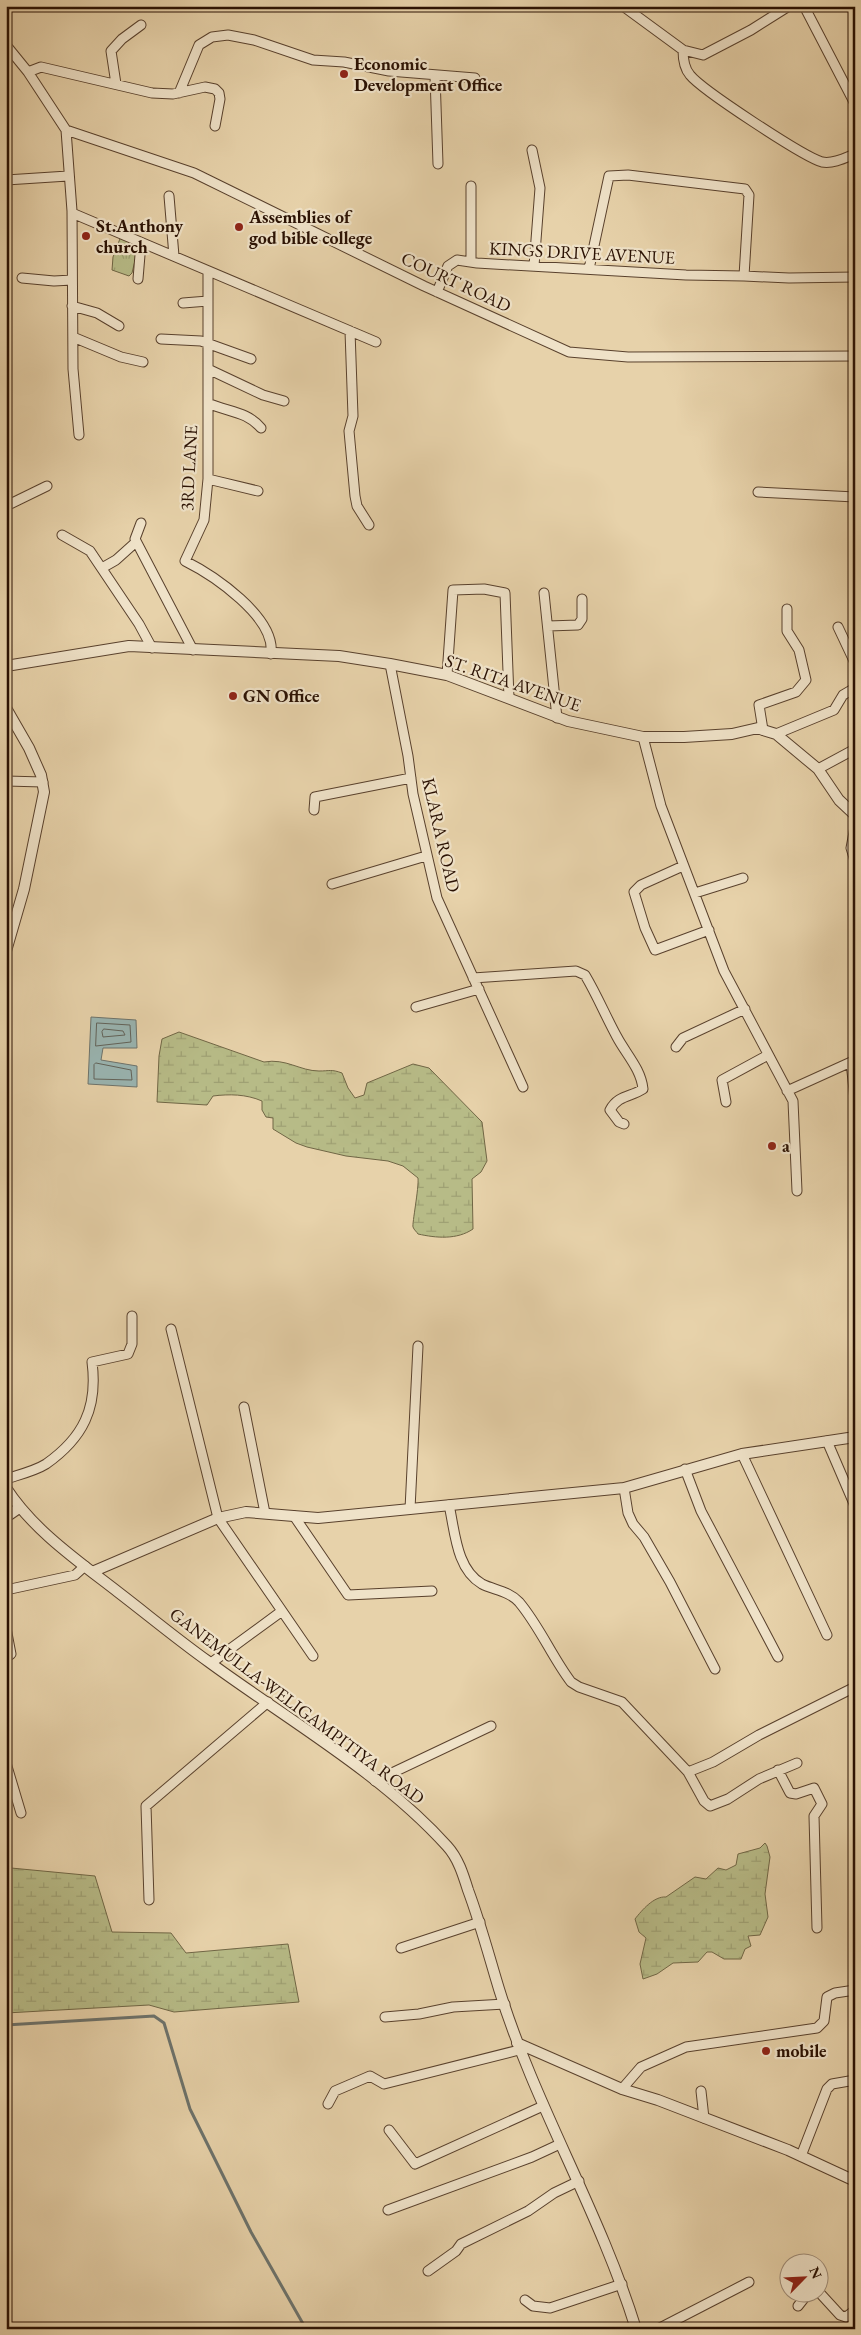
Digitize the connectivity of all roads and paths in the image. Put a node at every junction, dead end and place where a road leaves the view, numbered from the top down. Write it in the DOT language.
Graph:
graph roads {
  1 [pos="623,6"];
  2 [pos="789,6"];
  3 [pos="804,6"];
  4 [pos="141,25"];
  5 [pos="6,46"];
  6 [pos="683,50"];
  7 [pos="28,72"];
  8 [pos="436,76"];
  9 [pos="475,78"];
  10 [pos="116,84"];
  11 [pos="179,93"];
  12 [pos="855,104"];
  13 [pos="215,126"];
  14 [pos="66,130"];
  15 [pos="532,150"];
  16 [pos="855,154"];
  17 [pos="438,164"];
  18 [pos="68,176"];
  19 [pos="6,180"];
  20 [pos="470,186"];
  21 [pos="169,196"];
  22 [pos="72,213"];
  23 [pos="141,243"];
  24 [pos="174,256"];
  25 [pos="471,262"];
  26 [pos="534,266"];
  27 [pos="590,270"];
  28 [pos="208,271"];
  29 [pos="744,276"];
  30 [pos="855,277"];
  31 [pos="22,278"];
  32 [pos="72,280"];
  33 [pos="138,280"];
  34 [pos="437,292"];
  35 [pos="208,301"];
  36 [pos="183,303"];
  37 [pos="72,306"];
  38 [pos="119,326"];
  39 [pos="350,331"];
  40 [pos="73,336"];
  41 [pos="161,339"];
  42 [pos="376,342"];
  43 [pos="208,344"];
  44 [pos="855,356"];
  45 [pos="251,360"];
  46 [pos="143,362"];
  47 [pos="208,369"];
  48 [pos="284,401"];
  49 [pos="208,403"];
  50 [pos="261,428"];
  51 [pos="79,435"];
  52 [pos="208,479"];
  53 [pos="47,486"];
  54 [pos="258,491"];
  55 [pos="758,492"];
  56 [pos="855,497"];
  57 [pos="6,506"];
  58 [pos="141,524"];
  59 [pos="369,526"];
  60 [pos="62,534"];
  61 [pos="136,542"];
  62 [pos="102,568"];
  63 [pos="544,593"];
  64 [pos="582,599"];
  65 [pos="787,610"];
  66 [pos="548,626"];
  67 [pos="838,627"];
  68 [pos="152,648"];
  69 [pos="193,650"];
  70 [pos="271,654"];
  71 [pos="855,663"];
  72 [pos="390,664"];
  73 [pos="6,666"];
  74 [pos="447,675"];
  75 [pos="855,688"];
  76 [pos="509,698"];
  77 [pos="6,708"];
  78 [pos="557,718"];
  79 [pos="763,730"];
  80 [pos="776,734"];
  81 [pos="643,737"];
  82 [pos="855,750"];
  83 [pos="818,769"];
  84 [pos="411,778"];
  85 [pos="6,781"];
  86 [pos="43,782"];
  87 [pos="314,810"];
  88 [pos="855,815"];
  89 [pos="855,827"];
  90 [pos="426,856"];
  91 [pos="855,861"];
  92 [pos="682,866"];
  93 [pos="743,878"];
  94 [pos="332,884"];
  95 [pos="695,893"];
  96 [pos="709,930"];
  97 [pos="6,951"];
  98 [pos="473,978"];
  99 [pos="479,990"];
  100 [pos="416,1007"];
  101 [pos="745,1009"];
  102 [pos="676,1047"];
  103 [pos="768,1055"];
  104 [pos="853,1061"];
  105 [pos="523,1088"];
  106 [pos="787,1091"];
  107 [pos="855,1100"];
  108 [pos="726,1102"];
  109 [pos="624,1124"];
  110 [pos="797,1191"];
  111 [pos="132,1316"];
  112 [pos="172,1329"];
  113 [pos="418,1346"];
  114 [pos="244,1407"];
  115 [pos="855,1437"];
  116 [pos="827,1441"];
  117 [pos="742,1454"];
  118 [pos="685,1469"];
  119 [pos="6,1480"];
  120 [pos="6,1488"];
  121 [pos="624,1488"];
  122 [pos="450,1505"];
  123 [pos="855,1506"];
  124 [pos="19,1508"];
  125 [pos="410,1509"];
  126 [pos="265,1513"];
  127 [pos="294,1516"];
  128 [pos="6,1517"];
  129 [pos="218,1518"];
  130 [pos="89,1569"];
  131 [pos="6,1590"];
  132 [pos="432,1591"];
  133 [pos="282,1611"];
  134 [pos="6,1628"];
  135 [pos="827,1635"];
  136 [pos="313,1656"];
  137 [pos="778,1657"];
  138 [pos="6,1658"];
  139 [pos="210,1663"];
  140 [pos="714,1669"];
  141 [pos="855,1687"];
  142 [pos="268,1702"];
  143 [pos="491,1726"];
  144 [pos="6,1763"];
  145 [pos="797,1763"];
  146 [pos="778,1770"];
  147 [pos="688,1772"];
  148 [pos="375,1781"];
  149 [pos="21,1813"];
  150 [pos="148,1900"];
  151 [pos="480,1922"];
  152 [pos="817,1928"];
  153 [pos="401,1948"];
  154 [pos="855,1990"];
  155 [pos="505,2004"];
  156 [pos="385,2017"];
  157 [pos="518,2046"];
  158 [pos="855,2080"];
  159 [pos="622,2090"];
  160 [pos="701,2091"];
  161 [pos="328,2104"];
  162 [pos="544,2106"];
  163 [pos="704,2118"];
  164 [pos="390,2130"];
  165 [pos="560,2144"];
  166 [pos="801,2156"];
  167 [pos="579,2181"];
  168 [pos="855,2181"];
  169 [pos="388,2210"];
  170 [pos="428,2271"];
  171 [pos="749,2282"];
  172 [pos="622,2284"];
  173 [pos="525,2300"];
  174 [pos="801,2302"];
  175 [pos="828,2302"];
  176 [pos="798,2306"];
  177 [pos="855,2310"];
  178 [pos="636,2329"];
  179 [pos="658,2329"];
  1 -- 6 [label="street"];
  2 -- 6 [label="street"];
  3 -- 12 [label="street"];
  4 -- 10 [label="street"];
  5 -- 7 [label="street"];
  6 -- 16 [label="street"];
  7 -- 10 [label="street"];
  7 -- 14 [label="street"];
  8 -- 9 [label="street"];
  8 -- 11 [label="street"];
  8 -- 17 [label="street"];
  10 -- 11 [label="street"];
  11 -- 13 [label="street"];
  14 -- 18 [label="street"];
  14 -- 34 [label="street, COURT ROAD"];
  15 -- 26 [label="street"];
  18 -- 19 [label="street"];
  18 -- 22 [label="street"];
  20 -- 25 [label="street"];
  21 -- 24 [label="street"];
  22 -- 23 [label="street"];
  22 -- 32 [label="street"];
  23 -- 24 [label="street"];
  23 -- 33 [label="street"];
  24 -- 28 [label="street"];
  25 -- 26 [label="street, KINGS DRIVE AVENUE"];
  25 -- 34 [label="street, KINGS DRIVE AVENUE"];
  26 -- 27 [label="street, KINGS DRIVE AVENUE"];
  27 -- 29 [label="street, KINGS DRIVE AVENUE"];
  27 -- 29 [label="street"];
  28 -- 35 [label="street, 3RD LANE"];
  28 -- 39 [label="street"];
  29 -- 30 [label="street, KINGS DRIVE AVENUE"];
  31 -- 32 [label="street"];
  32 -- 37 [label="street"];
  34 -- 44 [label="street, COURT ROAD"];
  35 -- 36 [label="street"];
  35 -- 43 [label="street, 3RD LANE"];
  37 -- 38 [label="street"];
  37 -- 40 [label="street"];
  39 -- 42 [label="street"];
  39 -- 59 [label="street"];
  40 -- 46 [label="street"];
  40 -- 51 [label="street"];
  41 -- 43 [label="street"];
  43 -- 45 [label="street"];
  43 -- 47 [label="street, 3RD LANE"];
  47 -- 48 [label="street"];
  47 -- 49 [label="street, 3RD LANE"];
  49 -- 50 [label="street"];
  49 -- 52 [label="street, 3RD LANE"];
  52 -- 54 [label="street"];
  52 -- 70 [label="street, 3RD LANE"];
  53 -- 57 [label="street"];
  55 -- 56 [label="street"];
  58 -- 61 [label="street"];
  60 -- 62 [label="street"];
  61 -- 62 [label="street"];
  61 -- 69 [label="street"];
  62 -- 68 [label="street"];
  63 -- 66 [label="street"];
  64 -- 66 [label="street"];
  65 -- 79 [label="street"];
  66 -- 78 [label="street"];
  67 -- 71 [label="street"];
  68 -- 69 [label="street, ST. RITA AVENUE"];
  68 -- 73 [label="street, ST. RITA AVENUE"];
  69 -- 70 [label="street, ST. RITA AVENUE"];
  70 -- 72 [label="street, ST. RITA AVENUE"];
  72 -- 74 [label="street, ST. RITA AVENUE"];
  72 -- 84 [label="street, KLARA ROAD"];
  74 -- 76 [label="street, ST. RITA AVENUE"];
  74 -- 76 [label="street"];
  75 -- 80 [label="street"];
  76 -- 78 [label="street, ST. RITA AVENUE"];
  77 -- 86 [label="street"];
  78 -- 81 [label="street, ST. RITA AVENUE"];
  79 -- 80 [label="street, ST. RITA AVENUE"];
  79 -- 81 [label="street, ST. RITA AVENUE"];
  80 -- 83 [label="street, ST. RITA AVENUE"];
  81 -- 92 [label="street"];
  82 -- 83 [label="street"];
  83 -- 88 [label="street, ST. RITA AVENUE"];
  84 -- 87 [label="street"];
  84 -- 90 [label="street, KLARA ROAD"];
  85 -- 86 [label="street"];
  86 -- 97 [label="street"];
  89 -- 91 [label="street"];
  90 -- 94 [label="street"];
  90 -- 98 [label="street, KLARA ROAD"];
  92 -- 95 [label="street"];
  92 -- 96 [label="street"];
  93 -- 95 [label="street"];
  95 -- 96 [label="street"];
  96 -- 101 [label="street"];
  98 -- 99 [label="street, KLARA ROAD"];
  98 -- 109 [label="street"];
  99 -- 100 [label="street"];
  99 -- 105 [label="street, KLARA ROAD"];
  101 -- 102 [label="street"];
  101 -- 103 [label="street"];
  103 -- 106 [label="street"];
  103 -- 108 [label="street"];
  104 -- 106 [label="street"];
  104 -- 107 [label="street"];
  106 -- 110 [label="street"];
  111 -- 119 [label="street"];
  112 -- 129 [label="street"];
  113 -- 125 [label="street"];
  114 -- 126 [label="street"];
  115 -- 116 [label="street"];
  116 -- 117 [label="street"];
  116 -- 123 [label="street"];
  117 -- 118 [label="street"];
  117 -- 135 [label="street"];
  118 -- 121 [label="street"];
  118 -- 137 [label="street"];
  120 -- 124 [label="street, GANEMULLA-WELIGAMPITIYA ROAD"];
  121 -- 122 [label="street"];
  121 -- 140 [label="street"];
  122 -- 125 [label="street"];
  122 -- 147 [label="street"];
  124 -- 128 [label="street"];
  124 -- 130 [label="street, GANEMULLA-WELIGAMPITIYA ROAD"];
  125 -- 127 [label="street"];
  126 -- 127 [label="street"];
  126 -- 129 [label="street"];
  127 -- 132 [label="street"];
  129 -- 130 [label="street"];
  129 -- 133 [label="street"];
  130 -- 131 [label="street"];
  130 -- 139 [label="street, GANEMULLA-WELIGAMPITIYA ROAD"];
  133 -- 136 [label="street"];
  133 -- 139 [label="street"];
  134 -- 138 [label="street"];
  139 -- 142 [label="street, GANEMULLA-WELIGAMPITIYA ROAD"];
  141 -- 147 [label="street"];
  142 -- 148 [label="street, GANEMULLA-WELIGAMPITIYA ROAD"];
  142 -- 150 [label="street"];
  143 -- 148 [label="street"];
  144 -- 149 [label="street"];
  145 -- 146 [label="street"];
  146 -- 147 [label="street"];
  146 -- 152 [label="street"];
  148 -- 151 [label="street, GANEMULLA-WELIGAMPITIYA ROAD"];
  151 -- 153 [label="street"];
  151 -- 155 [label="street, GANEMULLA-WELIGAMPITIYA ROAD"];
  154 -- 159 [label="street"];
  155 -- 156 [label="street"];
  155 -- 157 [label="street, GANEMULLA-WELIGAMPITIYA ROAD"];
  157 -- 159 [label="street"];
  157 -- 161 [label="street"];
  157 -- 162 [label="street, GANEMULLA-WELIGAMPITIYA ROAD"];
  158 -- 166 [label="street"];
  159 -- 163 [label="street"];
  160 -- 163 [label="street"];
  162 -- 164 [label="street"];
  162 -- 165 [label="street, GANEMULLA-WELIGAMPITIYA ROAD"];
  163 -- 166 [label="street"];
  165 -- 167 [label="street, GANEMULLA-WELIGAMPITIYA ROAD"];
  165 -- 169 [label="street"];
  166 -- 168 [label="street"];
  167 -- 170 [label="street"];
  167 -- 172 [label="street, GANEMULLA-WELIGAMPITIYA ROAD"];
  171 -- 179 [label="street"];
  172 -- 173 [label="street"];
  172 -- 178 [label="street, GANEMULLA-WELIGAMPITIYA ROAD"];
  174 -- 176 [label="street"];
  175 -- 177 [label="street"];
}
